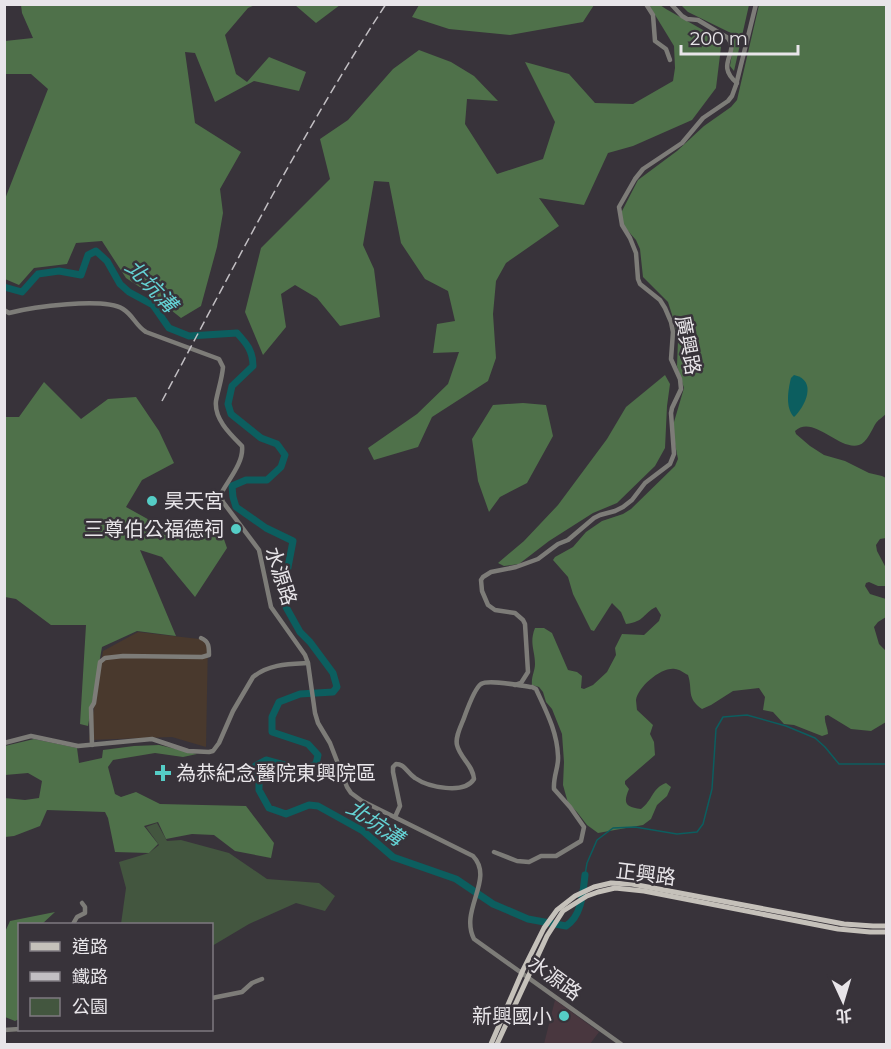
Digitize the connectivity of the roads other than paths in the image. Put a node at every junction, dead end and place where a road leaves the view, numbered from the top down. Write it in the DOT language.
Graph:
graph roads {
  1 [pos="646,4"];
  2 [pos="671,4"];
  3 [pos="756,4"];
  4 [pos="670,60"];
  5 [pos="737,82"];
  6 [pos="7,312"];
  7 [pos="201,638"];
  8 [pos="308,663"];
  9 [pos="515,685"];
  10 [pos="4,742"];
  11 [pos="92,745"];
  12 [pos="395,818"];
  13 [pos="494,852"];
  14 [pos="82,903"];
  15 [pos="553,920"];
  16 [pos="74,923"];
  17 [pos="886,926"];
  18 [pos="547,929"];
  19 [pos="886,932"];
  20 [pos="522,973"];
  21 [pos="528,977"];
  22 [pos="262,979"];
  23 [pos="213,999"];
  24 [pos="491,1044"];
  25 [pos="497,1044"];
  26 [pos="621,1044"];
  1 -- 4 [label="street"];
  2 -- 5 [label="street"];
  3 -- 5 [label="street, 廣興路"];
  5 -- 9 [label="street, 廣興路"];
  6 -- 8 [label="street, 水源路"];
  7 -- 11 [label="street"];
  8 -- 11 [label="street"];
  8 -- 12 [label="street, 水源路"];
  9 -- 12 [label="street"];
  9 -- 13 [label="street"];
  10 -- 11 [label="street"];
  12 -- 20 [label="street, 水源路"];
  14 -- 16 [label="street"];
  15 -- 17 [label="main road, 正興路"];
  15 -- 18 [label="main road, 正興路"];
  15 -- 19 [label="main road, 正興路"];
  18 -- 20 [label="main road, 正興路"];
  18 -- 21 [label="main road, 正興路"];
  20 -- 21 [label="street, 水源路"];
  20 -- 24 [label="main road, 正興路"];
  21 -- 25 [label="main road, 正興路"];
  21 -- 26 [label="street, 水源路"];
  22 -- 23 [label="street"];
}
